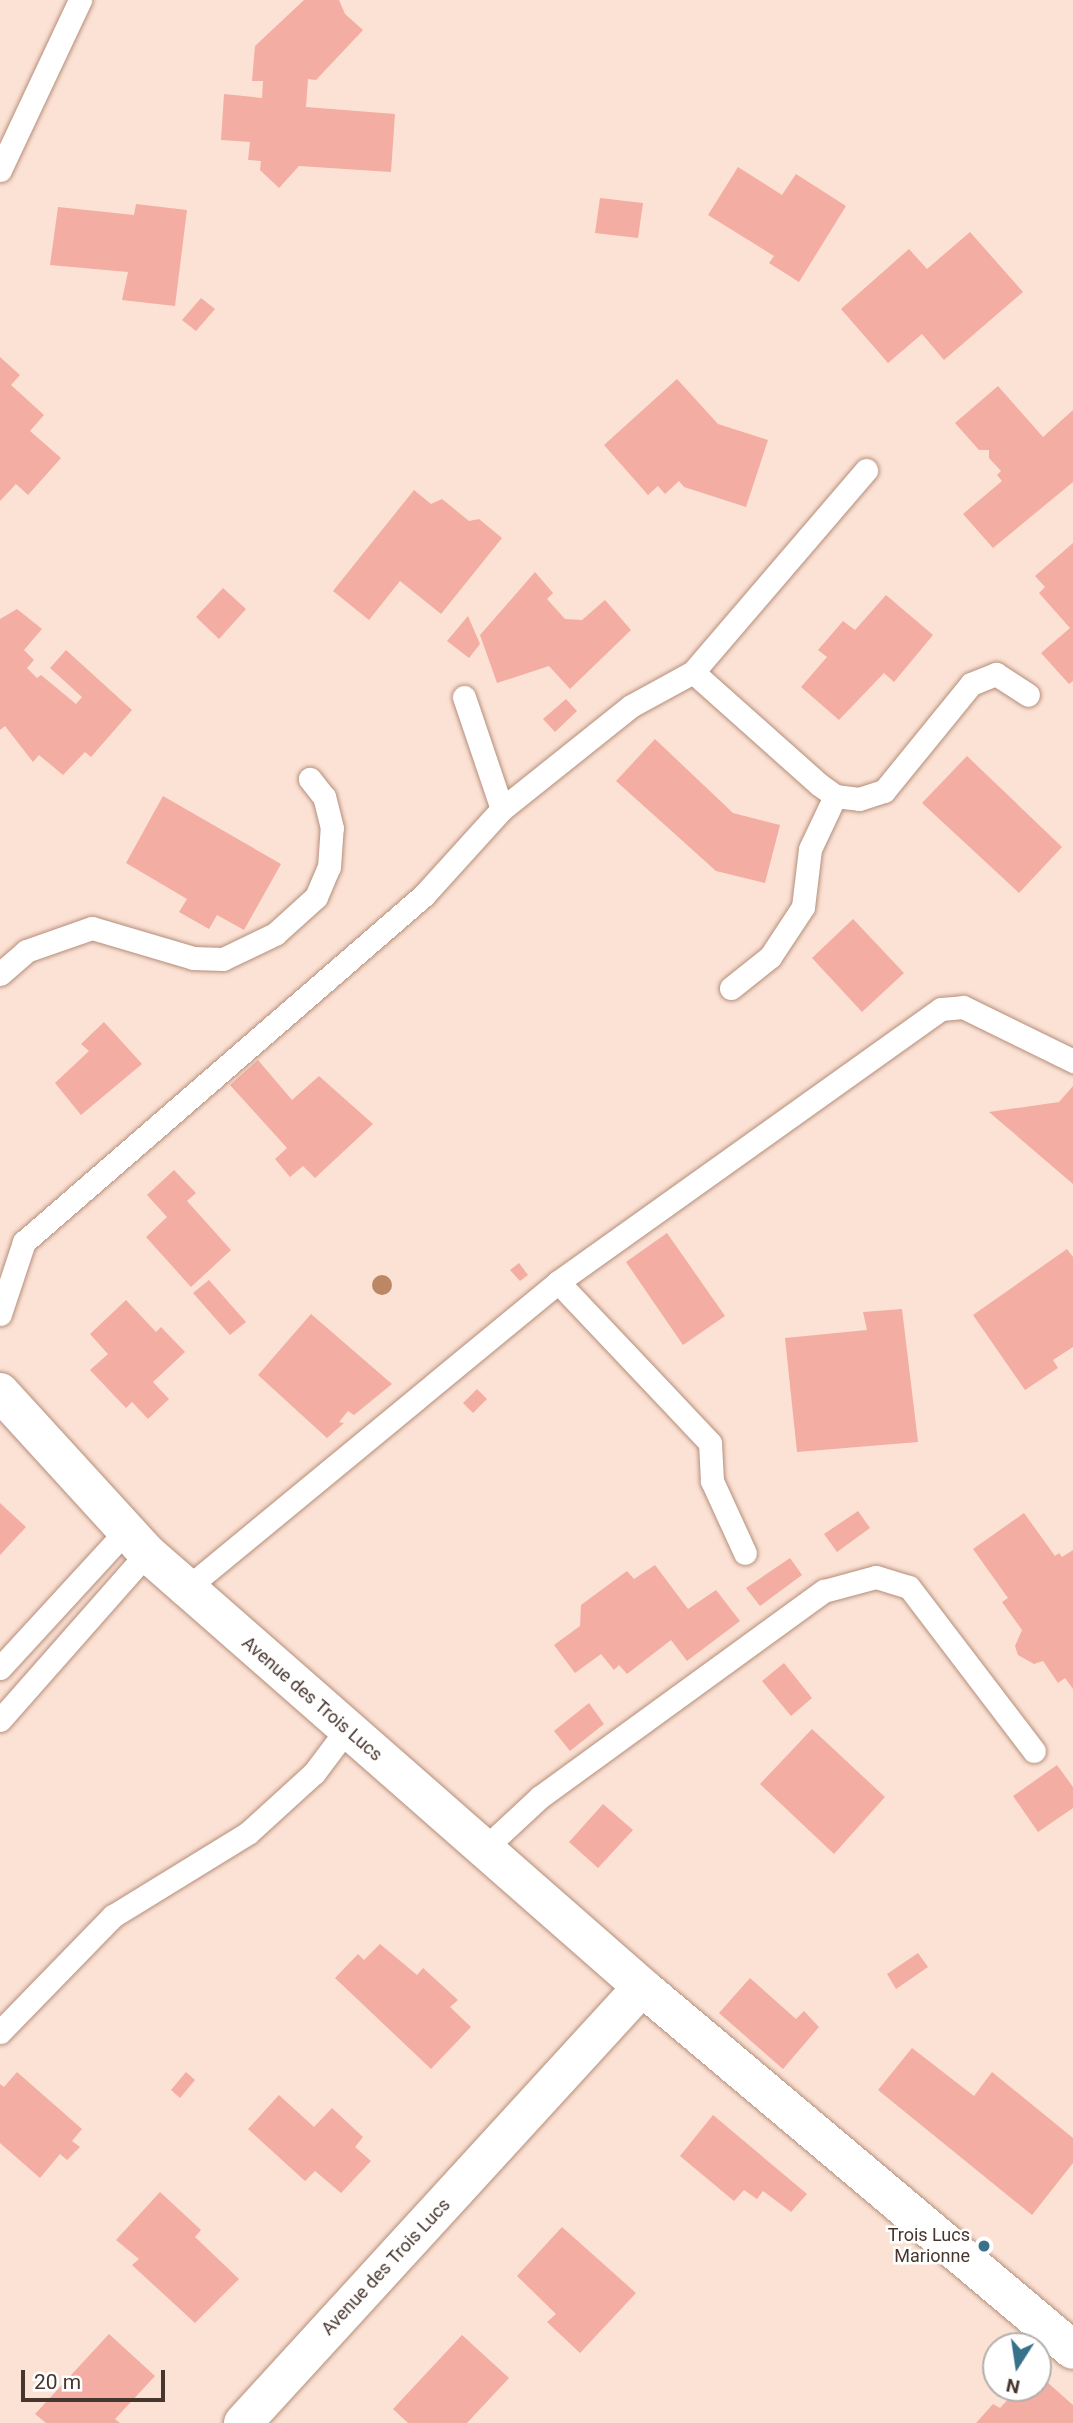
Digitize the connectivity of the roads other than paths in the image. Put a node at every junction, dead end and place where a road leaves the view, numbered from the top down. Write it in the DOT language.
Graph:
graph roads {
  1 [pos="80,0"];
  2 [pos="0,170"];
  3 [pos="866,470"];
  4 [pos="693,673"];
  5 [pos="1028,695"];
  6 [pos="464,697"];
  7 [pos="310,779"];
  8 [pos="835,796"];
  9 [pos="502,809"];
  10 [pos="0,974"];
  11 [pos="731,988"];
  12 [pos="1073,1061"];
  13 [pos="558,1283"];
  14 [pos="0,1314"];
  15 [pos="0,1392"];
  16 [pos="137,1542"];
  17 [pos="745,1553"];
  18 [pos="187,1588"];
  19 [pos="0,1668"];
  20 [pos="0,1720"];
  21 [pos="347,1729"];
  22 [pos="1034,1751"];
  23 [pos="484,1849"];
  24 [pos="642,1987"];
  25 [pos="0,2032"];
  26 [pos="1073,2350"];
  27 [pos="243,2423"];
  1 -- 2 [label="lane"];
  3 -- 4 [label="lane"];
  4 -- 8 [label="lane"];
  4 -- 9 [label="lane"];
  5 -- 8 [label="lane"];
  6 -- 9 [label="lane"];
  7 -- 10 [label="lane"];
  8 -- 11 [label="lane"];
  9 -- 14 [label="lane"];
  12 -- 13 [label="lane"];
  13 -- 17 [label="lane"];
  13 -- 18 [label="lane"];
  15 -- 16 [label="main road, Avenue des Trois Lucs"];
  16 -- 18 [label="main road, Avenue des Trois Lucs"];
  16 -- 19 [label="lane"];
  16 -- 20 [label="lane"];
  18 -- 21 [label="main road, Avenue des Trois Lucs"];
  21 -- 23 [label="main road, Avenue des Trois Lucs"];
  21 -- 25 [label="lane"];
  22 -- 23 [label="lane"];
  23 -- 24 [label="main road, Avenue des Trois Lucs"];
  24 -- 26 [label="main road, Avenue des Trois Lucs"];
  24 -- 27 [label="main road, Avenue des Trois Lucs"];
}
